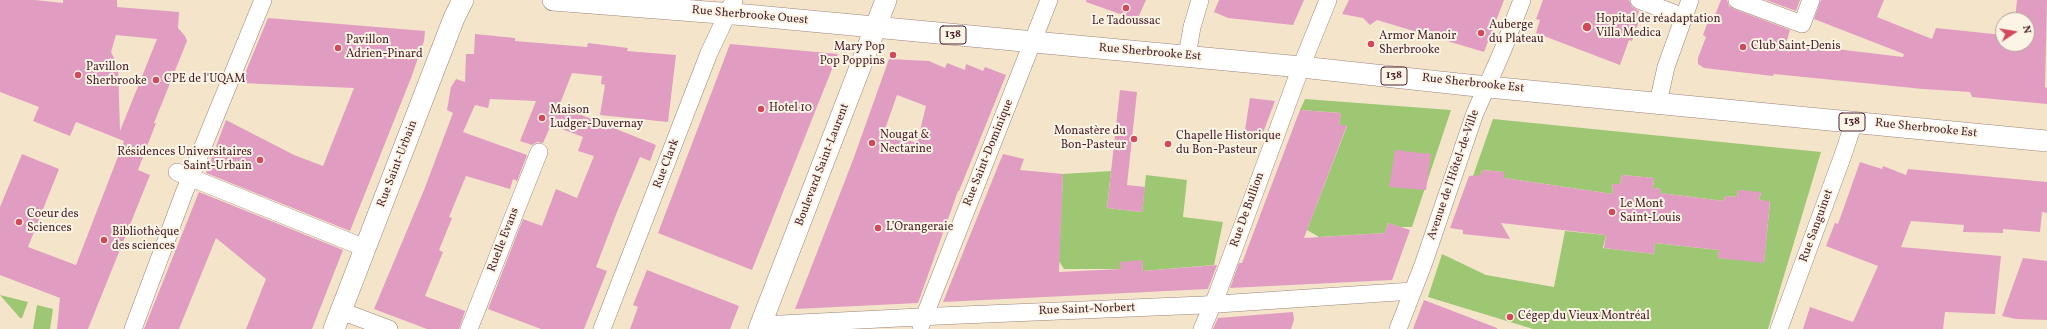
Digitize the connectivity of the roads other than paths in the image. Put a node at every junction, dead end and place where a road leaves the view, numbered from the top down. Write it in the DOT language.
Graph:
graph roads {
  1 [pos="263,0"];
  2 [pos="463,0"];
  3 [pos="553,0"];
  4 [pos="886,0"];
  5 [pos="1048,0"];
  6 [pos="1200,0"];
  7 [pos="1328,0"];
  8 [pos="1522,0"];
  9 [pos="1638,0"];
  10 [pos="1690,0"];
  11 [pos="1737,0"];
  12 [pos="1811,0"];
  13 [pos="730,7"];
  14 [pos="1684,17"];
  15 [pos="874,28"];
  16 [pos="1032,42"];
  17 [pos="1187,56"];
  18 [pos="1300,66"];
  19 [pos="1487,86"];
  20 [pos="1658,103"];
  21 [pos="1854,122"];
  22 [pos="2047,141"];
  23 [pos="539,152"];
  24 [pos="184,175"];
  25 [pos="365,248"];
  26 [pos="1413,291"];
  27 [pos="1213,304"];
  28 [pos="337,320"];
  29 [pos="922,323"];
  30 [pos="760,327"];
  31 [pos="133,329"];
  32 [pos="389,329"];
  33 [pos="469,329"];
  34 [pos="602,329"];
  35 [pos="1202,329"];
  36 [pos="1398,329"];
  37 [pos="1778,329"];
  1 -- 24 [label="street"];
  2 -- 25 [label="main road, Rue Saint-Urbain"];
  3 -- 13 [label="main road, Rue Sherbrooke Ouest / 138"];
  4 -- 15 [label="main road, Boulevard Saint-Laurent"];
  5 -- 16 [label="street, Rue Saint-Dominique"];
  6 -- 17 [label="street"];
  7 -- 18 [label="street, Rue De Bullion"];
  8 -- 19 [label="street, Avenue de l'Hôtel-de-Ville"];
  9 -- 14 [label="street"];
  10 -- 14 [label="street"];
  11 -- 12 [label="street"];
  13 -- 15 [label="main road, Rue Sherbrooke Ouest / 138"];
  13 -- 34 [label="street, Rue Clark"];
  14 -- 20 [label="street"];
  15 -- 16 [label="main road, Rue Sherbrooke Est / 138"];
  15 -- 30 [label="main road, Boulevard Saint-Laurent"];
  16 -- 17 [label="main road, Rue Sherbrooke Est / 138"];
  16 -- 29 [label="street, Rue Saint-Dominique"];
  17 -- 18 [label="main road, Rue Sherbrooke Est / 138"];
  18 -- 19 [label="main road, Rue Sherbrooke Est / 138"];
  18 -- 27 [label="street, Rue De Bullion"];
  19 -- 20 [label="main road, Rue Sherbrooke Est / 138"];
  19 -- 26 [label="street, Avenue de l'Hôtel-de-Ville"];
  20 -- 21 [label="main road, Rue Sherbrooke Est / 138"];
  21 -- 22 [label="main road, Rue Sherbrooke Est / 138"];
  21 -- 37 [label="street, Rue Sanguinet"];
  23 -- 33 [label="street, Ruelle Evans"];
  24 -- 25 [label="street"];
  24 -- 31 [label="street"];
  25 -- 28 [label="main road, Rue Saint-Urbain"];
  26 -- 27 [label="street, Rue Saint-Norbert"];
  26 -- 36 [label="street, Avenue de l'Hôtel-de-Ville"];
  27 -- 29 [label="street, Rue Saint-Norbert"];
  27 -- 35 [label="street, Rue De Bullion"];
  28 -- 32 [label="street"];
  29 -- 30 [label="street, Rue Saint-Norbert"];
}
